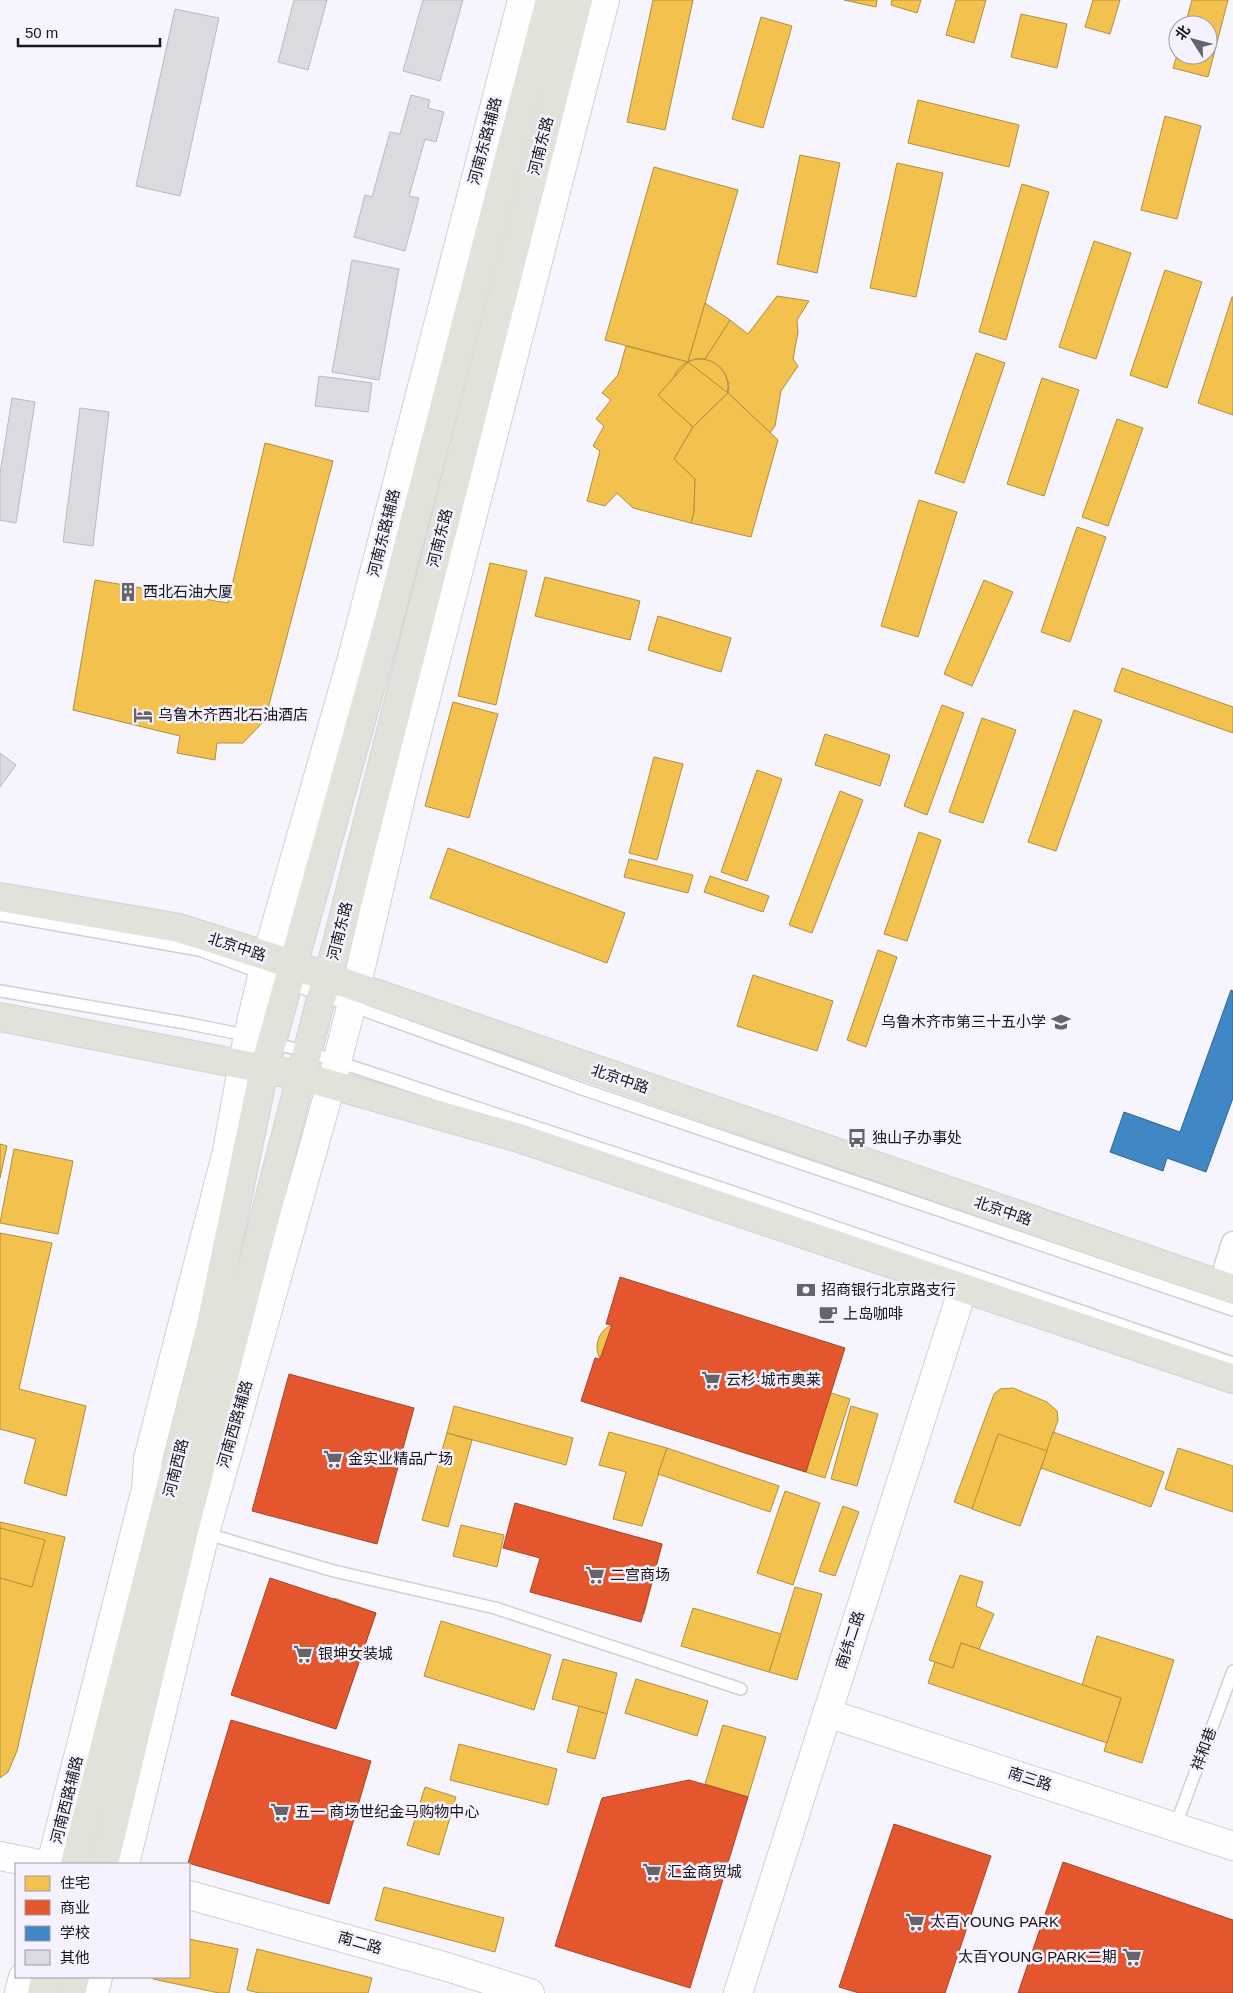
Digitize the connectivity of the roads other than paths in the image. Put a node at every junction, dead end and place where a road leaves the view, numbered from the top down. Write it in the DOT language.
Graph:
graph roads {
  1 [pos="522,0"];
  2 [pos="550,0"];
  3 [pos="578,0"];
  4 [pos="605,0"];
  5 [pos="0,897"];
  6 [pos="0,915"];
  7 [pos="277,972"];
  8 [pos="325,987"];
  9 [pos="0,991"];
  10 [pos="354,997"];
  11 [pos="0,1017"];
  12 [pos="260,1039"];
  13 [pos="304,1064"];
  14 [pos="254,1068"];
  15 [pos="334,1073"];
  16 [pos="1233,1243"];
  17 [pos="1226,1287"];
  18 [pos="963,1288"];
  19 [pos="1233,1310"];
  20 [pos="1233,1363"];
  21 [pos="1233,1379"];
  22 [pos="195,1530"];
  23 [pos="1233,1671"];
  24 [pos="741,1689"];
  25 [pos="827,1713"];
  26 [pos="1176,1827"];
  27 [pos="1233,1846"];
  28 [pos="0,1856"];
  29 [pos="34,1863"];
  30 [pos="51,1863"];
  31 [pos="75,1863"];
  32 [pos="104,1863"];
  33 [pos="125,1863"];
  34 [pos="190,1895"];
  35 [pos="23,1978"];
  36 [pos="46,1978"];
  37 [pos="75,1978"];
  38 [pos="98,1978"];
  39 [pos="19,1993"];
  40 [pos="42,1993"];
  41 [pos="71,1993"];
  42 [pos="94,1993"];
  43 [pos="530,1993"];
  44 [pos="738,1993"];
  1 -- 7 [label="street, 河南东路辅路"];
  2 -- 7 [label="main road, 河南东路"];
  3 -- 8 [label="main road, 河南东路"];
  4 -- 10 [label="street"];
  5 -- 7 [label="main road, 北京中路"];
  6 -- 7 [label="lane"];
  7 -- 8 [label="main road, 北京中路"];
  7 -- 12 [label="main road, 河南东路"];
  8 -- 10 [label="main road, 北京中路"];
  8 -- 13 [label="main road, 河南东路"];
  9 -- 12 [label="lane"];
  10 -- 15 [label="street, 河南西路辅路"];
  10 -- 17 [label="main road, 北京中路"];
  10 -- 19 [label="lane"];
  11 -- 14 [label="main road"];
  12 -- 13 [label="lane"];
  12 -- 14 [label="street"];
  13 -- 14 [label="main road"];
  13 -- 15 [label="main road"];
  13 -- 22 [label="main road, 河南西路"];
  14 -- 30 [label="street, 河南西路辅路"];
  14 -- 31 [label="main road, 河南西路"];
  15 -- 18 [label="main road"];
  15 -- 20 [label="lane"];
  15 -- 22 [label="street, 河南西路辅路"];
  16 -- 17 [label="street"];
  18 -- 21 [label="main road"];
  18 -- 25 [label="street, 南纬二路"];
  22 -- 24 [label="lane"];
  22 -- 32 [label="main road, 河南西路"];
  22 -- 33 [label="street, 河南西路辅路"];
  23 -- 26 [label="lane, 祥和巷"];
  25 -- 26 [label="street, 南三路"];
  25 -- 44 [label="street, 南纬二路"];
  26 -- 27 [label="street, 南三路"];
  28 -- 29 [label="street"];
  34 -- 43 [label="street, 南二路"];
  35 -- 39 [label="street"];
  36 -- 40 [label="main road"];
  37 -- 41 [label="main road"];
  38 -- 42 [label="street"];
}
